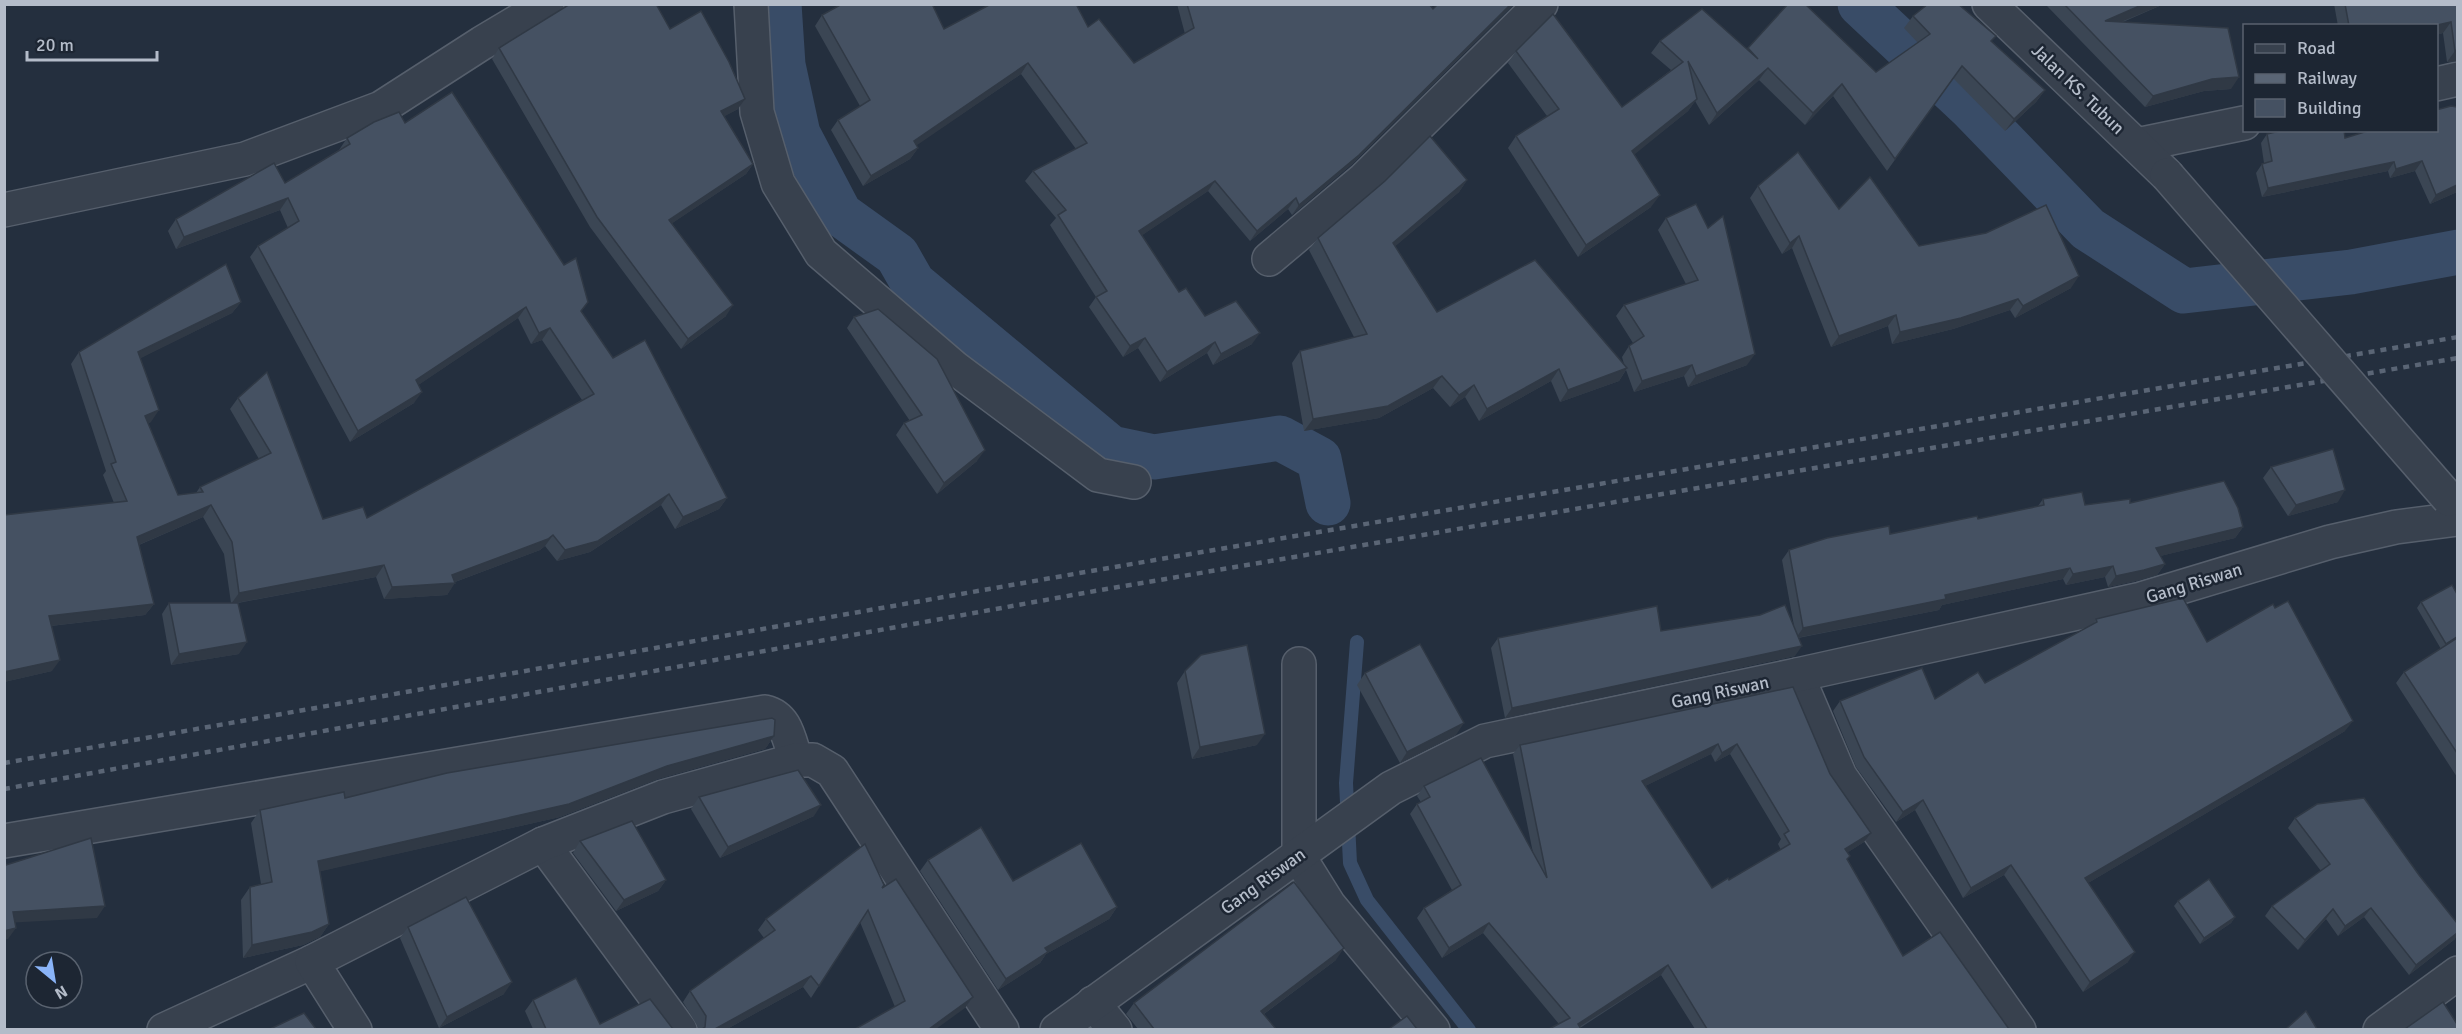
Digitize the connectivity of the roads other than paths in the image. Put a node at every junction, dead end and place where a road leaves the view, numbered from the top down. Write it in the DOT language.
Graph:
graph roads {
  1 [pos="547,4"];
  2 [pos="751,4"];
  3 [pos="1541,4"];
  4 [pos="1989,4"];
  5 [pos="2457,79"];
  6 [pos="2438,84"];
  7 [pos="2243,123"];
  8 [pos="2137,145"];
  9 [pos="4,210"];
  10 [pos="1269,259"];
  11 [pos="1134,482"];
  12 [pos="2453,509"];
  13 [pos="1299,664"];
  14 [pos="1797,675"];
  15 [pos="796,760"];
  16 [pos="4,841"];
  17 [pos="543,844"];
  18 [pos="1307,849"];
  19 [pos="312,962"];
  20 [pos="2457,973"];
  21 [pos="1093,1003"];
  22 [pos="164,1029"];
  23 [pos="355,1029"];
  24 [pos="680,1029"];
  25 [pos="1002,1029"];
  26 [pos="1057,1029"];
  27 [pos="1115,1029"];
  28 [pos="1433,1029"];
  29 [pos="2019,1029"];
  30 [pos="2380,1029"];
  1 -- 9 [label="street"];
  2 -- 11 [label="street"];
  3 -- 10 [label="street"];
  4 -- 8 [label="street, Jalan KS. Tubun"];
  5 -- 6 [label="street"];
  7 -- 8 [label="street"];
  8 -- 12 [label="street, Jalan KS. Tubun, bridge"];
  12 -- 14 [label="street, Gang Riswan"];
  13 -- 18 [label="street"];
  14 -- 18 [label="street, Gang Riswan"];
  14 -- 29 [label="street"];
  15 -- 16 [label="street"];
  15 -- 17 [label="street"];
  15 -- 25 [label="street"];
  17 -- 19 [label="street"];
  17 -- 24 [label="street"];
  18 -- 21 [label="street, Gang Riswan"];
  18 -- 28 [label="street"];
  19 -- 22 [label="street"];
  19 -- 23 [label="street"];
  20 -- 30 [label="street"];
  21 -- 26 [label="street, Gang Riswan"];
  21 -- 27 [label="street"];
}
